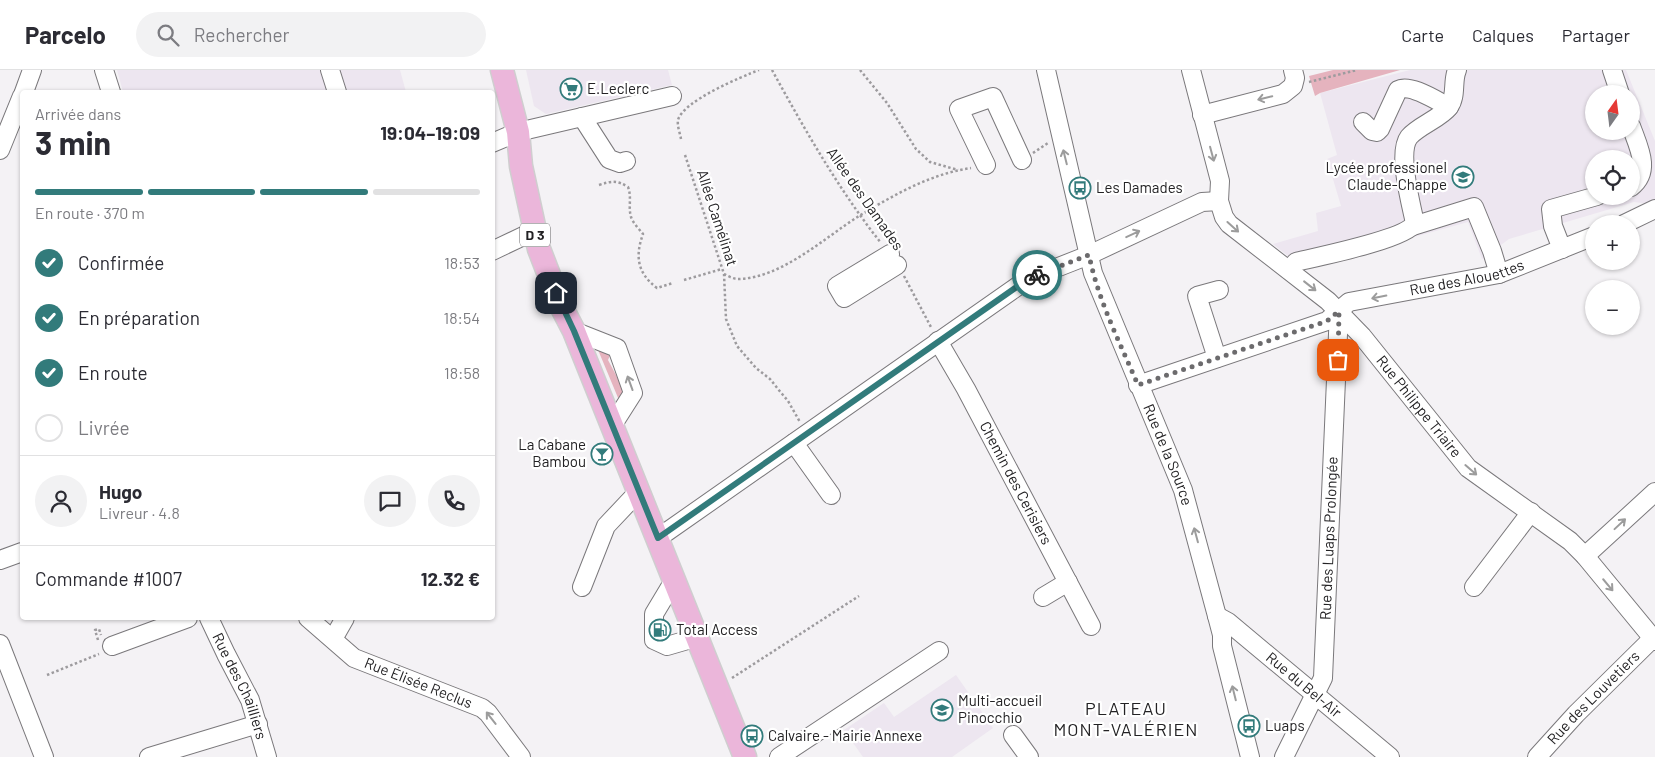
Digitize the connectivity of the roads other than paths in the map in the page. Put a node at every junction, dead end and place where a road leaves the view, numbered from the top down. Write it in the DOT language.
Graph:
graph roads {
  1 [pos="32,70"];
  2 [pos="104,70"];
  3 [pos="330,70"];
  4 [pos="502,70"];
  5 [pos="1046,70"];
  6 [pos="1191,70"];
  7 [pos="1457,70"];
  8 [pos="1612,70"];
  9 [pos="1293,78"];
  10 [pos="1617,85"];
  11 [pos="25,90"];
  12 [pos="109,90"];
  13 [pos="336,90"];
  14 [pos="672,96"];
  15 [pos="20,99"];
  16 [pos="1449,107"];
  17 [pos="1202,115"];
  18 [pos="7,116"];
  19 [pos="582,117"];
  20 [pos="1363,122"];
  21 [pos="518,132"];
  22 [pos="495,142"];
  23 [pos="0,150"];
  24 [pos="1640,154"];
  25 [pos="1022,160"];
  26 [pos="626,161"];
  27 [pos="986,165"];
  28 [pos="1640,176"];
  29 [pos="1585,199"];
  30 [pos="1218,201"];
  31 [pos="1655,209"];
  32 [pos="1640,216"];
  33 [pos="1413,226"];
  34 [pos="534,231"];
  35 [pos="1585,240"];
  36 [pos="1562,249"];
  37 [pos="495,250"];
  38 [pos="1089,255"];
  39 [pos="1289,270"];
  40 [pos="1499,274"];
  41 [pos="1220,290"];
  42 [pos="1339,311"];
  43 [pos="574,331"];
  44 [pos="938,342"];
  45 [pos="1217,358"];
  46 [pos="1138,385"];
  47 [pos="612,426"];
  48 [pos="800,438"];
  49 [pos="639,491"];
  50 [pos="1655,492"];
  51 [pos="831,495"];
  52 [pos="1531,512"];
  53 [pos="658,538"];
  54 [pos="20,553"];
  55 [pos="1585,556"];
  56 [pos="0,560"];
  57 [pos="675,579"];
  58 [pos="1068,582"];
  59 [pos="582,587"];
  60 [pos="1474,587"];
  61 [pos="1043,597"];
  62 [pos="1217,616"];
  63 [pos="182,620"];
  64 [pos="210,620"];
  65 [pos="310,620"];
  66 [pos="344,620"];
  67 [pos="1091,626"];
  68 [pos="698,637"];
  69 [pos="333,639"];
  70 [pos="1654,639"];
  71 [pos="104,646"];
  72 [pos="939,651"];
  73 [pos="2,652"];
  74 [pos="1316,695"];
  75 [pos="258,724"];
  76 [pos="1013,735"];
  77 [pos="781,756"];
  78 [pos="44,757"];
  79 [pos="149,757"];
  80 [pos="268,757"];
  81 [pos="520,757"];
  82 [pos="745,757"];
  83 [pos="1029,757"];
  84 [pos="1250,757"];
  85 [pos="1284,757"];
  86 [pos="1390,757"];
  87 [pos="1537,757"];
  1 -- 11 [label="street"];
  2 -- 12 [label="street"];
  3 -- 13 [label="street"];
  4 -- 21 [label="main road, D 3"];
  38 -- 5 [label="street, Rue de la Source, one-way"];
  6 -- 17 [label="street, Rue Philippe Triaire"];
  7 -- 16 [label="street"];
  8 -- 10 [label="street"];
  9 -- 17 [label="street, one-way"];
  14 -- 19 [label="street"];
  15 -- 18 [label="street"];
  16 -- 20 [label="street"];
  16 -- 33 [label="street"];
  17 -- 30 [label="street, Rue Philippe Triaire, one-way"];
  18 -- 23 [label="street"];
  19 -- 21 [label="street"];
  19 -- 26 [label="street"];
  21 -- 22 [label="street"];
  21 -- 34 [label="main road, D 3"];
  24 -- 28 [label="street"];
  25 -- 27 [label="street"];
  29 -- 36 [label="street"];
  38 -- 30 [label="street, one-way"];
  30 -- 39 [label="street, Rue Philippe Triaire, one-way"];
  31 -- 32 [label="street"];
  33 -- 39 [label="street"];
  33 -- 40 [label="street"];
  34 -- 37 [label="street"];
  34 -- 43 [label="main road, D 3"];
  35 -- 36 [label="street, Rue des Alouettes"];
  36 -- 40 [label="street, Rue des Alouettes"];
  38 -- 44 [label="street"];
  38 -- 46 [label="street, Rue de la Source"];
  39 -- 42 [label="street, Rue Philippe Triaire, one-way"];
  40 -- 42 [label="street, Rue des Alouettes, one-way"];
  41 -- 45 [label="street"];
  42 -- 45 [label="street, Rue des Alouettes"];
  42 -- 52 [label="street, Rue Philippe Triaire, one-way"];
  42 -- 74 [label="street, Rue des Luaps Prolongée"];
  43 -- 47 [label="main road, D 3"];
  47 -- 43 [label="street, one-way"];
  44 -- 48 [label="street"];
  44 -- 58 [label="street, Chemin des Cerisiers"];
  45 -- 46 [label="street, Rue des Alouettes"];
  62 -- 46 [label="street, Rue de la Source, one-way"];
  47 -- 49 [label="main road, D 3"];
  48 -- 51 [label="street"];
  48 -- 53 [label="street"];
  49 -- 53 [label="main road, D 3"];
  49 -- 59 [label="street"];
  55 -- 50 [label="street, one-way"];
  52 -- 55 [label="street, Rue Philippe Triaire"];
  52 -- 60 [label="street"];
  53 -- 57 [label="main road, D 3"];
  54 -- 56 [label="street"];
  55 -- 70 [label="street, Rue Philippe Triaire, one-way"];
  57 -- 68 [label="main road, D 3"];
  57 -- 68 [label="street"];
  58 -- 61 [label="street"];
  58 -- 67 [label="street, Chemin des Cerisiers"];
  62 -- 74 [label="street, Rue du Bel-Air"];
  84 -- 62 [label="street, Rue de la Source, one-way"];
  63 -- 71 [label="street"];
  64 -- 75 [label="street, Rue des Chailliers"];
  65 -- 69 [label="street, Rue Élisée Reclus"];
  66 -- 69 [label="street"];
  68 -- 82 [label="main road, D 3"];
  81 -- 69 [label="street, Rue Élisée Reclus, one-way"];
  70 -- 87 [label="street, Rue des Louvetiers"];
  72 -- 77 [label="street"];
  73 -- 78 [label="street"];
  74 -- 85 [label="street, Rue des Luaps Prolongée"];
  74 -- 86 [label="street, Rue du Bel-Air"];
  75 -- 79 [label="street"];
  75 -- 80 [label="street, Rue des Chailliers"];
  76 -- 83 [label="street"];
}
